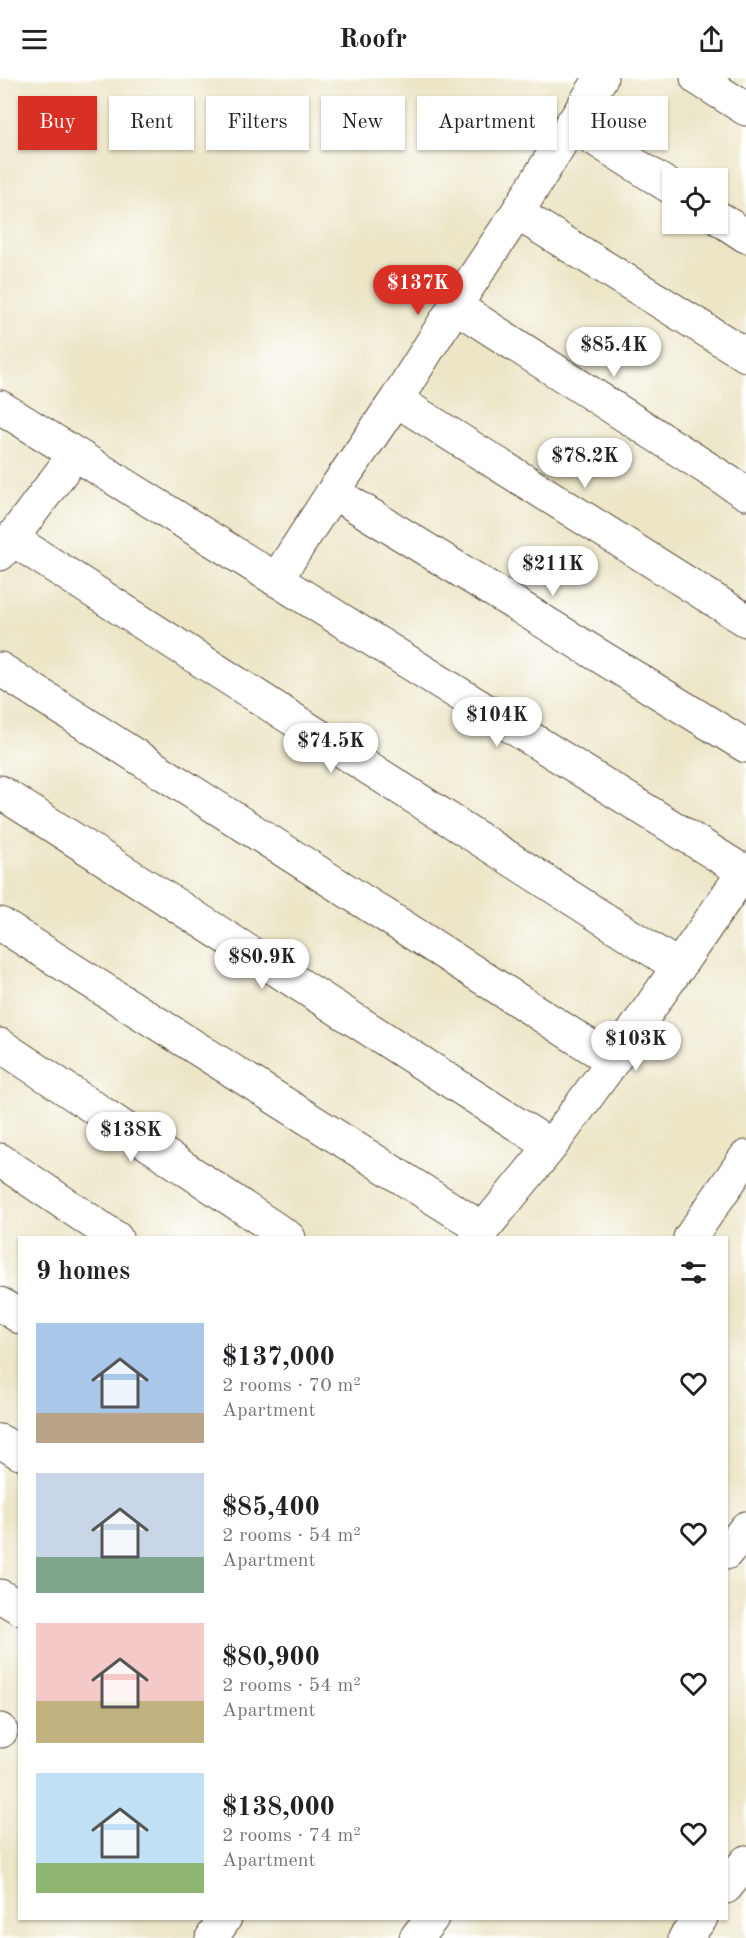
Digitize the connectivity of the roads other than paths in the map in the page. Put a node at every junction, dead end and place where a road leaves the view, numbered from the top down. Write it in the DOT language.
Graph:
graph roads {
  1 [pos="601,78"];
  2 [pos="697,78"];
  3 [pos="589,96"];
  4 [pos="746,109"];
  5 [pos="569,127"];
  6 [pos="612,150"];
  7 [pos="662,182"];
  8 [pos="517,213"];
  9 [pos="728,224"];
  10 [pos="746,236"];
  11 [pos="455,306"];
  12 [pos="746,355"];
  13 [pos="396,400"];
  14 [pos="0,407"];
  15 [pos="75,454"];
  16 [pos="333,492"];
  17 [pos="746,493"];
  18 [pos="6,546"];
  19 [pos="276,580"];
  20 [pos="746,620"];
  21 [pos="0,669"];
  22 [pos="746,746"];
  23 [pos="0,792"];
  24 [pos="745,872"];
  25 [pos="0,924"];
  26 [pos="679,967"];
  27 [pos="0,1045"];
  28 [pos="613,1061"];
  29 [pos="551,1146"];
  30 [pos="746,1157"];
  31 [pos="0,1160"];
  32 [pos="479,1233"];
  33 [pos="113,1236"];
  34 [pos="287,1236"];
  35 [pos="691,1236"];
  36 [pos="0,1304"];
  37 [pos="18,1316"];
  38 [pos="0,1441"];
  39 [pos="18,1452"];
  40 [pos="0,1596"];
  41 [pos="18,1607"];
  42 [pos="224,1920"];
  43 [pos="430,1920"];
  44 [pos="699,1920"];
  45 [pos="212,1938"];
  46 [pos="416,1938"];
  47 [pos="685,1938"];
  1 -- 3 [label="street"];
  2 -- 4 [label="street"];
  5 -- 8 [label="street"];
  6 -- 7 [label="street"];
  8 -- 11 [label="street"];
  8 -- 12 [label="street"];
  9 -- 10 [label="street"];
  11 -- 13 [label="street"];
  11 -- 17 [label="street"];
  13 -- 16 [label="street"];
  13 -- 20 [label="street"];
  14 -- 15 [label="street"];
  15 -- 18 [label="street"];
  15 -- 19 [label="street"];
  16 -- 19 [label="street"];
  16 -- 22 [label="street"];
  18 -- 26 [label="street"];
  19 -- 24 [label="street"];
  21 -- 28 [label="street"];
  23 -- 29 [label="street"];
  24 -- 26 [label="street"];
  25 -- 32 [label="street"];
  26 -- 28 [label="street"];
  27 -- 34 [label="street"];
  28 -- 29 [label="street"];
  29 -- 32 [label="street"];
  30 -- 35 [label="street"];
  31 -- 33 [label="street"];
  36 -- 37 [label="street"];
  38 -- 39 [label="street"];
  40 -- 41 [label="street"];
  42 -- 45 [label="street"];
  43 -- 46 [label="street"];
  44 -- 47 [label="street"];
}
